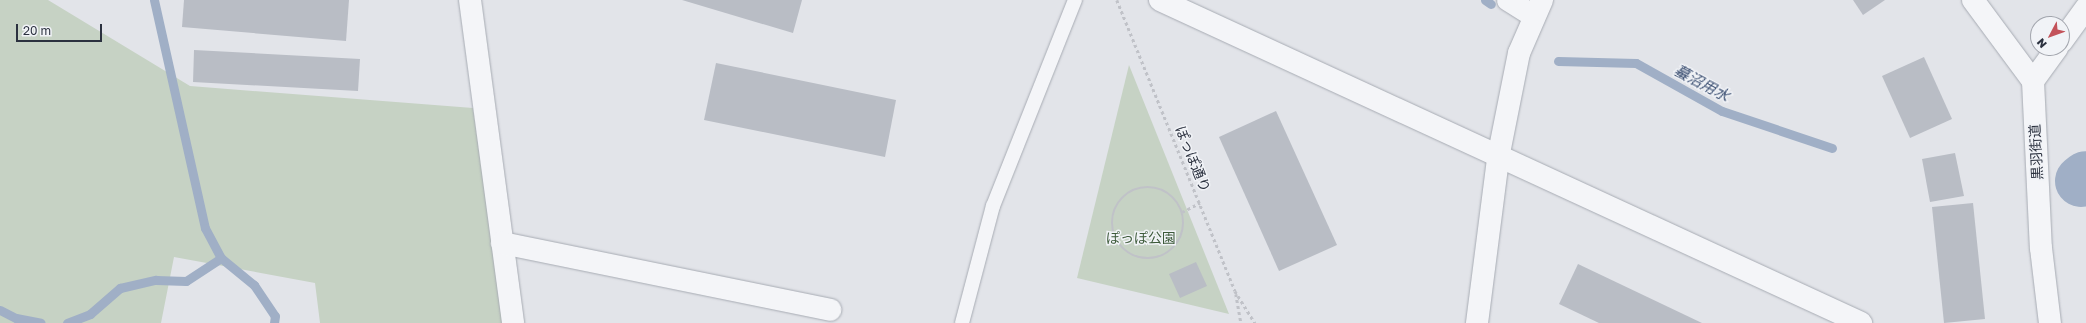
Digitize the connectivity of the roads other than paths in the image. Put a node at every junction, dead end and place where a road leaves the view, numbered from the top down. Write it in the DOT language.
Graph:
graph roads {
  1 [pos="470,0"];
  2 [pos="1075,0"];
  3 [pos="1160,0"];
  4 [pos="1508,0"];
  5 [pos="1973,0"];
  6 [pos="1538,8"];
  7 [pos="2086,8"];
  8 [pos="2070,30"];
  9 [pos="2051,56"];
  10 [pos="2033,81"];
  11 [pos="1498,158"];
  12 [pos="502,243"];
  13 [pos="830,310"];
  14 [pos="513,323"];
  15 [pos="962,323"];
  16 [pos="1477,323"];
  17 [pos="1861,323"];
  18 [pos="2050,323"];
  1 -- 12 [label="street"];
  2 -- 15 [label="lane"];
  3 -- 11 [label="street"];
  4 -- 6 [label="street"];
  5 -- 10 [label="street"];
  6 -- 11 [label="street"];
  7 -- 8 [label="street"];
  9 -- 10 [label="street"];
  10 -- 18 [label="street, 黒羽街道"];
  11 -- 16 [label="street"];
  11 -- 17 [label="street"];
  12 -- 13 [label="street"];
  12 -- 14 [label="street"];
}
